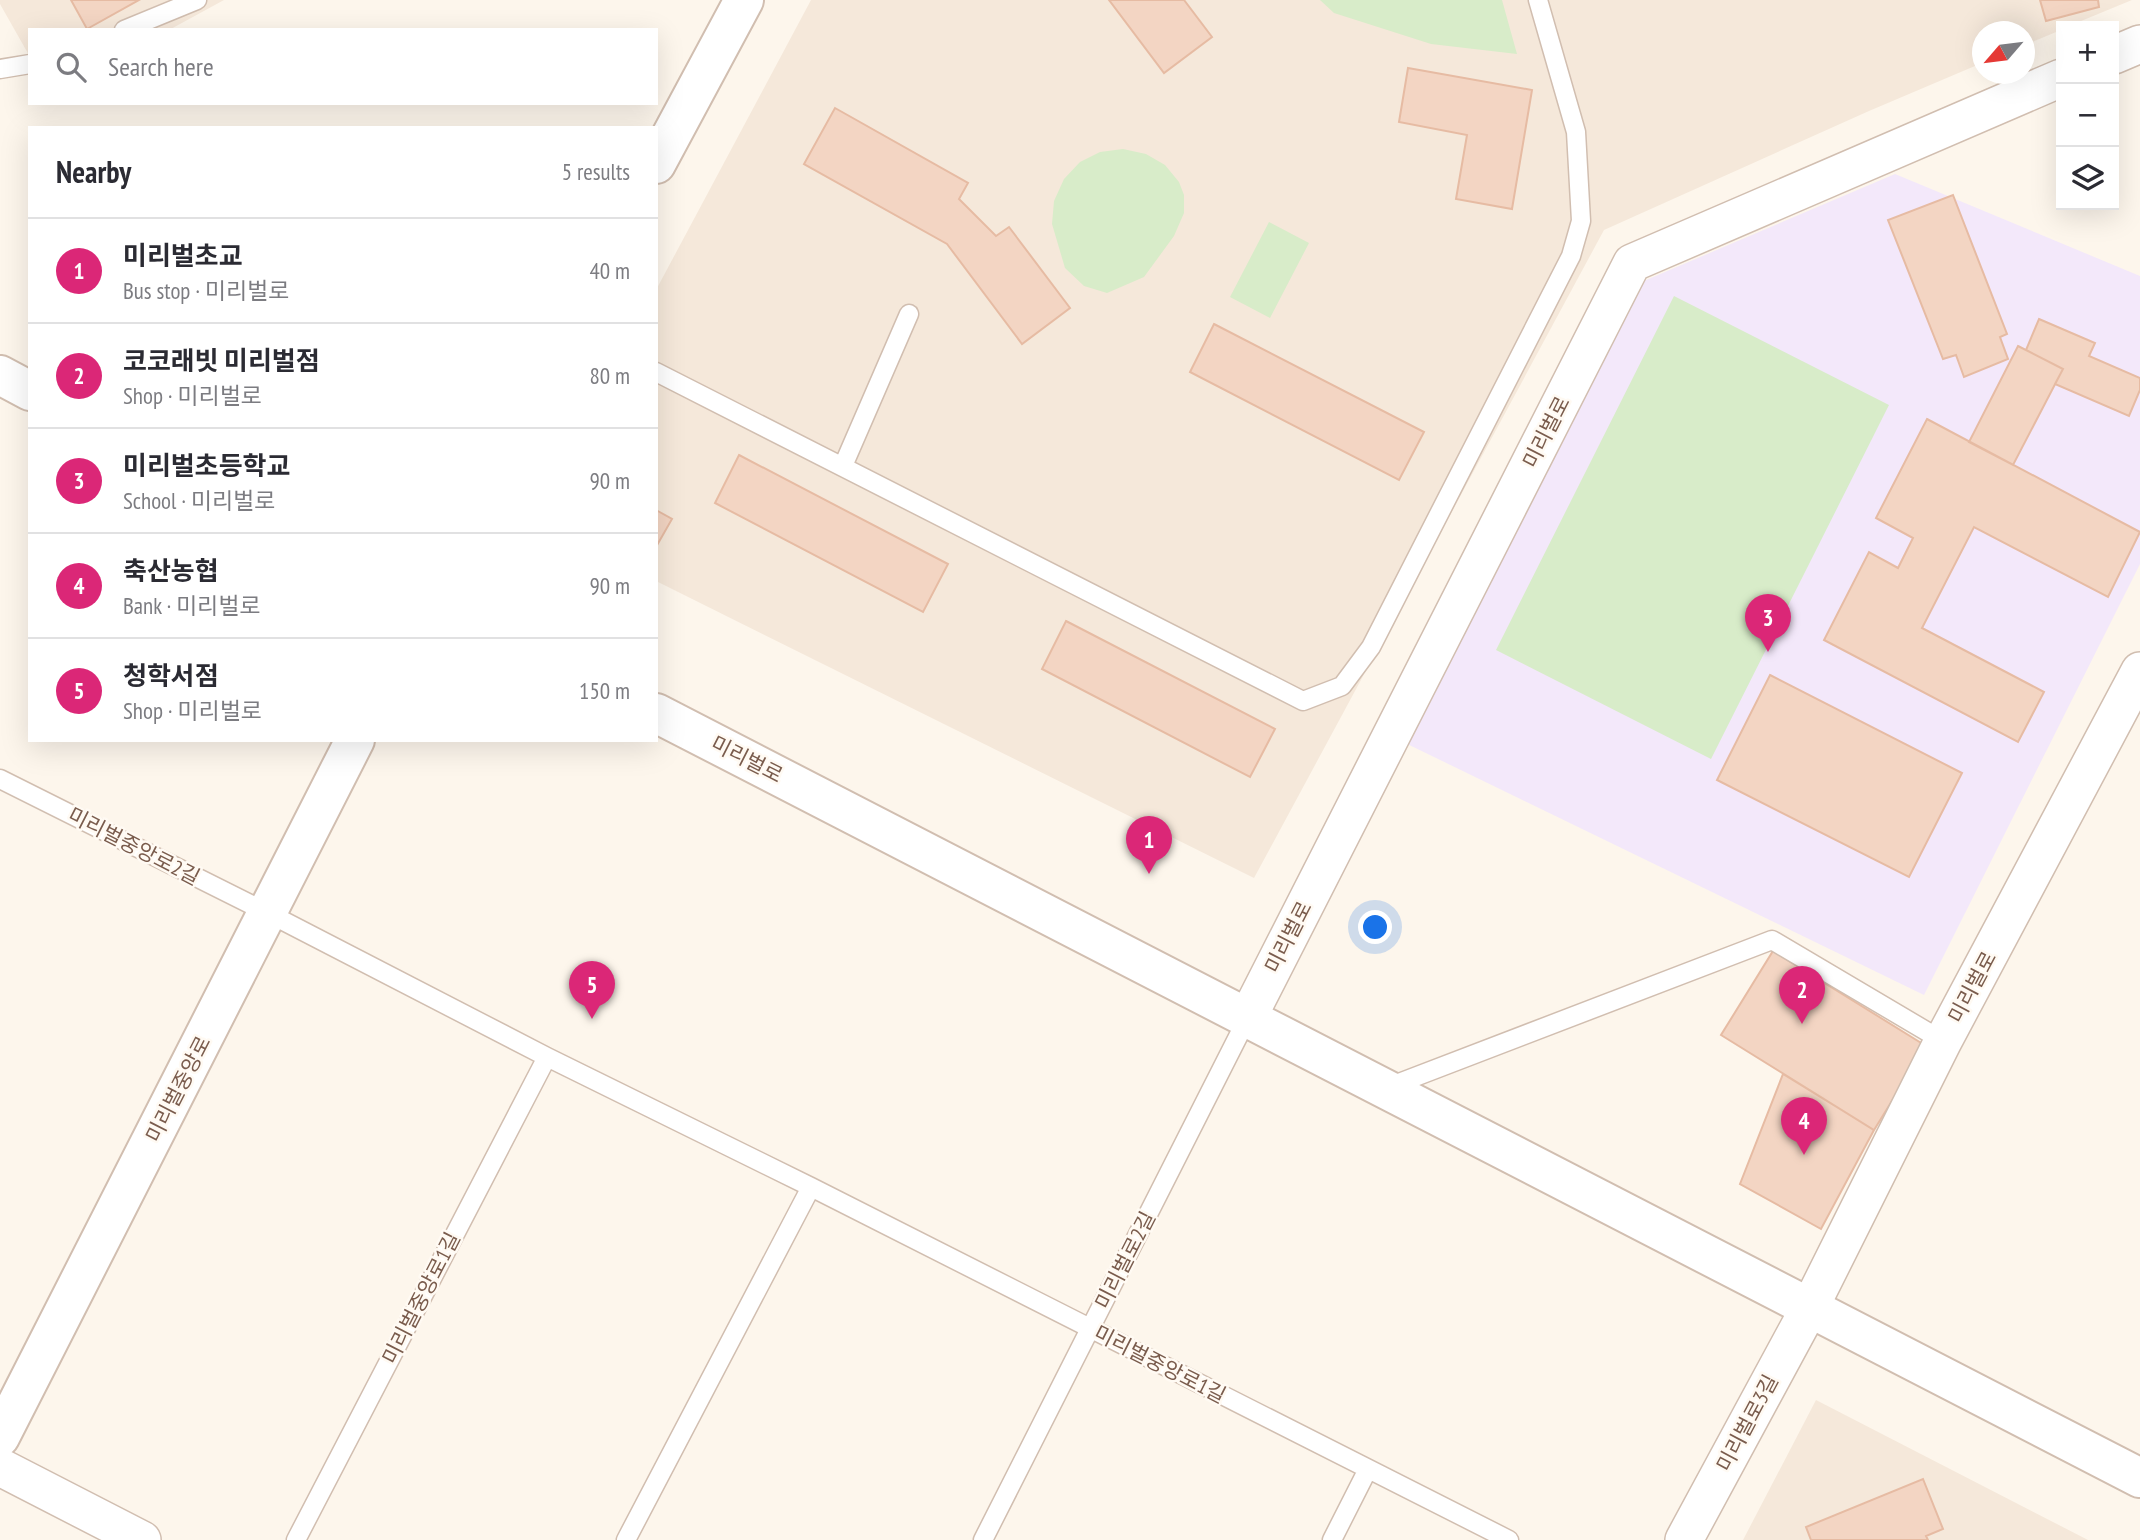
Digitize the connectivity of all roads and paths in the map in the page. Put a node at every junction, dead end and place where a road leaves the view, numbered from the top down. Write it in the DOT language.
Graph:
graph roads {
  1 [pos="197,0"];
  2 [pos="744,0"];
  3 [pos="1538,0"];
  4 [pos="129,28"];
  5 [pos="2140,44"];
  6 [pos="2119,53"];
  7 [pos="28,64"];
  8 [pos="0,69"];
  9 [pos="2056,80"];
  10 [pos="658,160"];
  11 [pos="909,314"];
  12 [pos="658,373"];
  13 [pos="0,376"];
  14 [pos="28,390"];
  15 [pos="843,466"];
  16 [pos="2140,671"];
  17 [pos="658,714"];
  18 [pos="354,742"];
  19 [pos="0,779"];
  20 [pos="268,913"];
  21 [pos="1248,1017"];
  22 [pos="1943,1041"];
  23 [pos="547,1057"];
  24 [pos="1385,1088"];
  25 [pos="811,1187"];
  26 [pos="1810,1307"];
  27 [pos="1091,1329"];
  28 [pos="0,1437"];
  29 [pos="0,1467"];
  30 [pos="1367,1469"];
  31 [pos="2140,1478"];
  32 [pos="142,1540"];
  33 [pos="296,1540"];
  34 [pos="626,1540"];
  35 [pos="984,1540"];
  36 [pos="1332,1540"];
  37 [pos="1509,1540"];
  38 [pos="1684,1540"];
  1 -- 4 [label="lane"];
  2 -- 10 [label="street"];
  3 -- 15 [label="lane"];
  5 -- 6 [label="street"];
  7 -- 8 [label="lane"];
  9 -- 21 [label="street, 미리벌로"];
  11 -- 15 [label="lane"];
  12 -- 15 [label="lane"];
  13 -- 14 [label="street"];
  16 -- 22 [label="street, 미리벌로"];
  17 -- 21 [label="street, 미리벌로"];
  18 -- 20 [label="street, 미리벌중앙로"];
  19 -- 20 [label="lane, 미리벌중앙로2길"];
  20 -- 23 [label="lane, 미리벌중앙로1길"];
  20 -- 28 [label="street, 미리벌중앙로"];
  21 -- 24 [label="street, 미리벌로"];
  21 -- 27 [label="lane, 미리벌로2길"];
  22 -- 24 [label="lane"];
  22 -- 26 [label="street, 미리벌로"];
  23 -- 25 [label="lane, 미리벌중앙로1길"];
  23 -- 33 [label="lane, 미리벌중앙로1길"];
  24 -- 26 [label="street, 미리벌로"];
  25 -- 27 [label="lane, 미리벌중앙로1길"];
  25 -- 34 [label="lane"];
  26 -- 31 [label="street, 미리벌로"];
  26 -- 38 [label="street, 미리벌로3길"];
  27 -- 30 [label="lane, 미리벌중앙로1길"];
  27 -- 35 [label="lane, 미리벌로2길"];
  29 -- 32 [label="street"];
  30 -- 36 [label="lane"];
  30 -- 37 [label="lane, 미리벌중앙로1길"];
}
